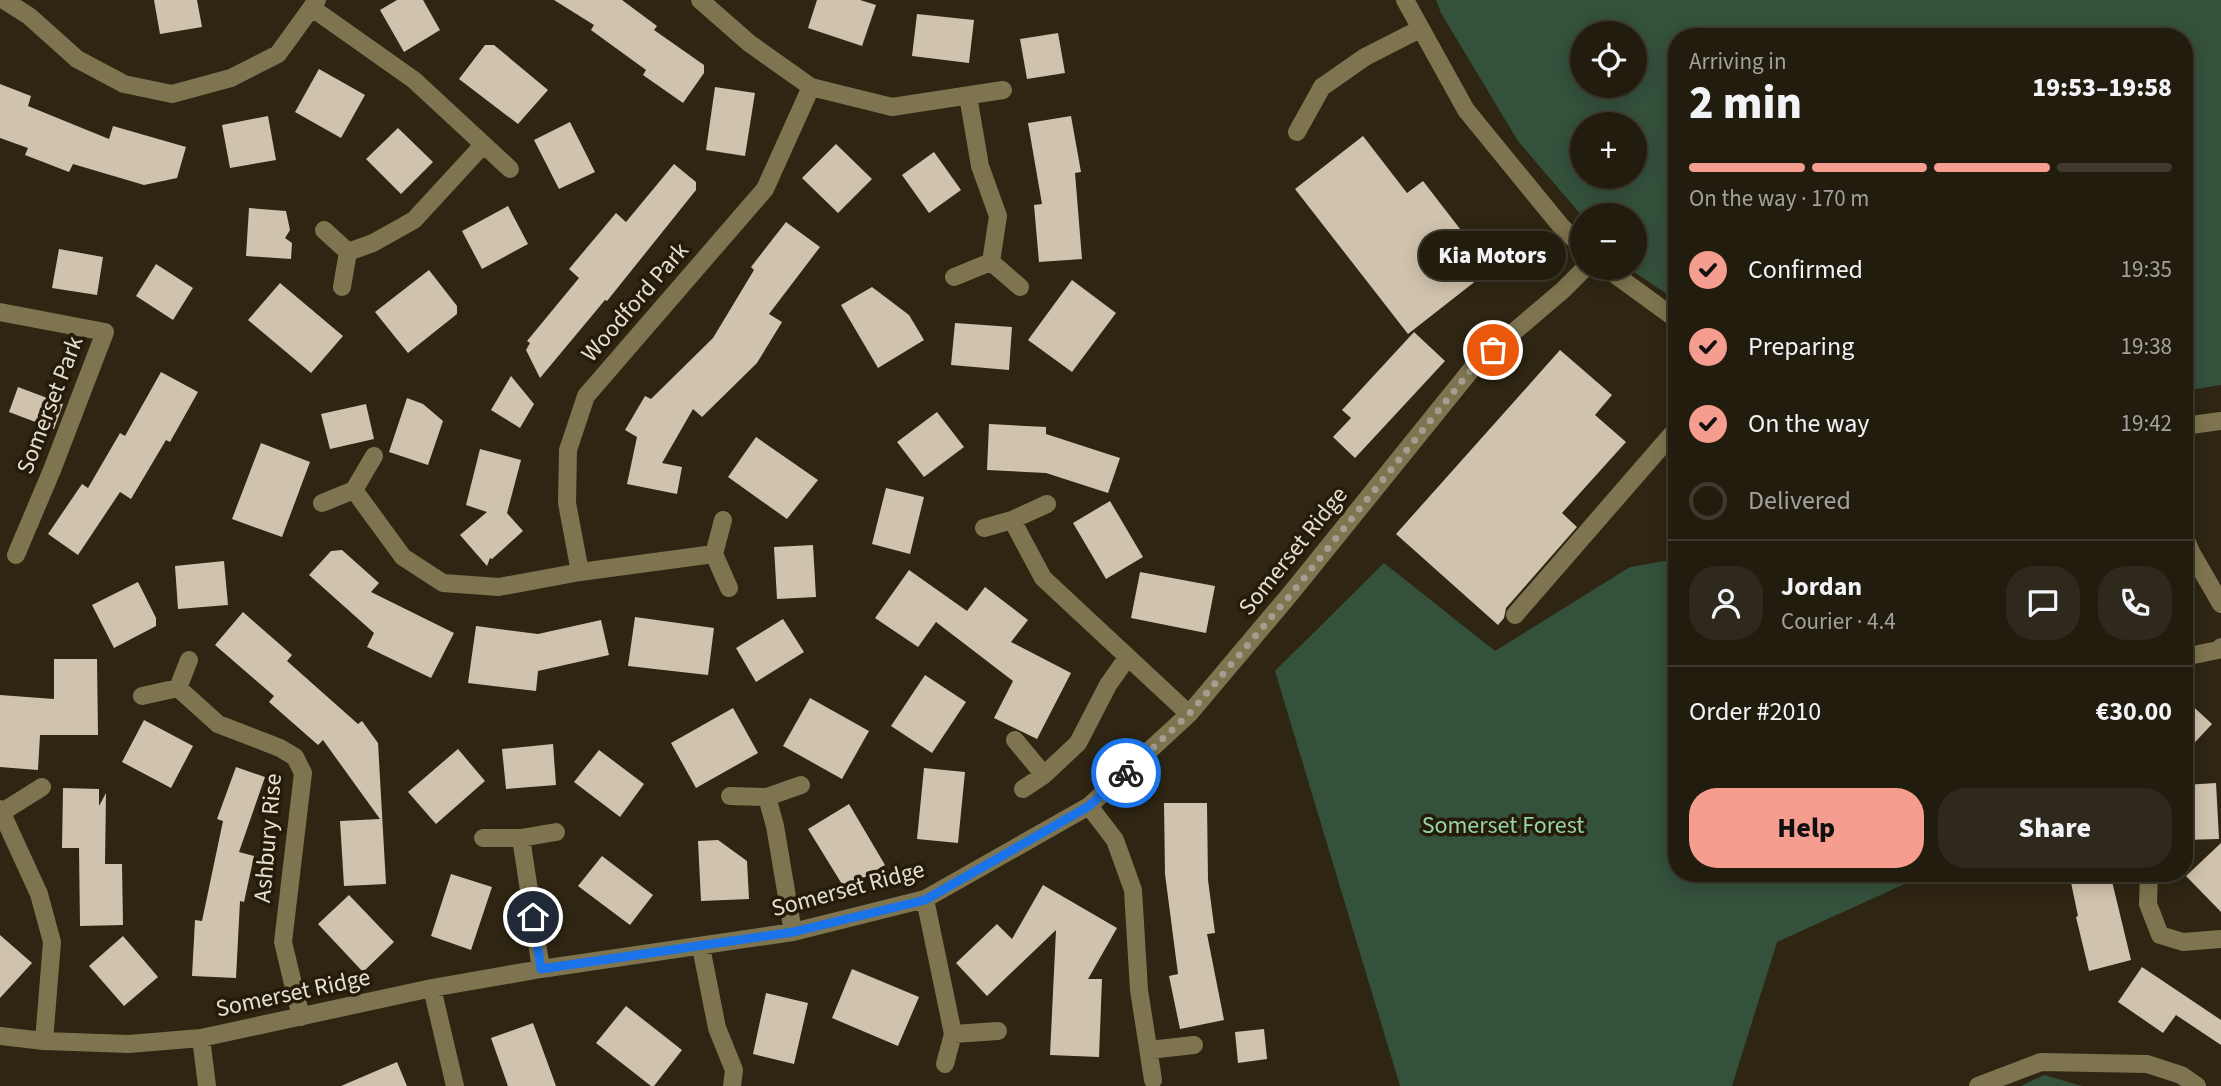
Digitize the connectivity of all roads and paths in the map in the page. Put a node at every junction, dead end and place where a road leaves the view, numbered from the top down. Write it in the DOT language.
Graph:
graph roads {
  1 [pos="4,0"];
  2 [pos="700,0"];
  3 [pos="1405,0"];
  4 [pos="314,4"];
  5 [pos="1420,29"];
  6 [pos="811,87"];
  7 [pos="1003,90"];
  8 [pos="968,96"];
  9 [pos="1297,132"];
  10 [pos="484,145"];
  11 [pos="510,169"];
  12 [pos="324,230"];
  13 [pos="1570,235"];
  14 [pos="348,252"];
  15 [pos="991,262"];
  16 [pos="954,277"];
  17 [pos="1573,280"];
  18 [pos="1622,280"];
  19 [pos="342,287"];
  20 [pos="1020,287"];
  21 [pos="0,312"];
  22 [pos="1668,313"];
  23 [pos="2221,421"];
  24 [pos="2193,425"];
  25 [pos="1668,439"];
  26 [pos="374,456"];
  27 [pos="354,489"];
  28 [pos="322,503"];
  29 [pos="1047,504"];
  30 [pos="723,520"];
  31 [pos="1012,520"];
  32 [pos="984,528"];
  33 [pos="714,554"];
  34 [pos="16,555"];
  35 [pos="2193,555"];
  36 [pos="580,572"];
  37 [pos="729,588"];
  38 [pos="2221,604"];
  39 [pos="1515,615"];
  40 [pos="2221,647"];
  41 [pos="2193,655"];
  42 [pos="1126,658"];
  43 [pos="189,660"];
  44 [pos="178,688"];
  45 [pos="142,696"];
  46 [pos="1189,714"];
  47 [pos="1015,740"];
  48 [pos="1044,775"];
  49 [pos="802,785"];
  50 [pos="42,787"];
  51 [pos="1023,789"];
  52 [pos="730,796"];
  53 [pos="767,797"];
  54 [pos="1089,806"];
  55 [pos="1,811"];
  56 [pos="556,832"];
  57 [pos="483,838"];
  58 [pos="521,838"];
  59 [pos="2149,882"];
  60 [pos="925,900"];
  61 [pos="793,932"];
  62 [pos="2221,939"];
  63 [pos="701,947"];
  64 [pos="541,969"];
  65 [pos="432,988"];
  66 [pos="301,1017"];
  67 [pos="998,1031"];
  68 [pos="953,1034"];
  69 [pos="0,1036"];
  70 [pos="201,1038"];
  71 [pos="44,1041"];
  72 [pos="1194,1045"];
  73 [pos="1149,1049"];
  74 [pos="945,1064"];
  75 [pos="1153,1080"];
  76 [pos="207,1086"];
  77 [pos="455,1086"];
  78 [pos="732,1086"];
  79 [pos="1978,1086"];
  80 [pos="2197,1086"];
  1 -- 4 [label="street"];
  2 -- 6 [label="street"];
  3 -- 5 [label="street"];
  4 -- 10 [label="street"];
  5 -- 9 [label="street"];
  5 -- 13 [label="street"];
  6 -- 8 [label="street"];
  6 -- 36 [label="street, Woodford Park"];
  7 -- 8 [label="street"];
  8 -- 15 [label="street"];
  10 -- 11 [label="street"];
  10 -- 14 [label="street"];
  12 -- 14 [label="street"];
  14 -- 19 [label="street"];
  15 -- 16 [label="street"];
  15 -- 20 [label="street"];
  17 -- 46 [label="street, Somerset Ridge"];
  18 -- 22 [label="street"];
  21 -- 34 [label="street, Somerset Park"];
  23 -- 24 [label="street"];
  25 -- 39 [label="street"];
  26 -- 27 [label="street"];
  27 -- 28 [label="street"];
  27 -- 36 [label="street"];
  29 -- 31 [label="street"];
  30 -- 33 [label="street"];
  31 -- 32 [label="street"];
  31 -- 42 [label="street"];
  33 -- 36 [label="street"];
  33 -- 37 [label="street"];
  35 -- 38 [label="street"];
  40 -- 41 [label="street"];
  42 -- 46 [label="street"];
  42 -- 48 [label="street"];
  43 -- 44 [label="street"];
  44 -- 45 [label="street"];
  44 -- 66 [label="street, Ashbury Rise"];
  46 -- 54 [label="street, Somerset Ridge"];
  47 -- 48 [label="street"];
  48 -- 51 [label="street"];
  49 -- 53 [label="street"];
  50 -- 55 [label="street"];
  52 -- 53 [label="street"];
  53 -- 61 [label="street"];
  54 -- 60 [label="street, Somerset Ridge"];
  54 -- 73 [label="street"];
  55 -- 71 [label="street"];
  56 -- 58 [label="street"];
  57 -- 58 [label="street"];
  58 -- 64 [label="street"];
  59 -- 62 [label="street"];
  60 -- 61 [label="street, Somerset Ridge"];
  60 -- 68 [label="street"];
  61 -- 63 [label="street, Somerset Ridge"];
  63 -- 64 [label="street, Somerset Ridge"];
  63 -- 78 [label="street"];
  64 -- 65 [label="street, Somerset Ridge"];
  65 -- 66 [label="street, Somerset Ridge"];
  65 -- 77 [label="street"];
  66 -- 70 [label="street, Somerset Ridge"];
  67 -- 68 [label="street"];
  68 -- 74 [label="street"];
  69 -- 71 [label="street, Somerset Ridge"];
  70 -- 71 [label="street, Somerset Ridge"];
  70 -- 76 [label="street"];
  72 -- 73 [label="street"];
  73 -- 75 [label="street"];
  79 -- 80 [label="street"];
}
